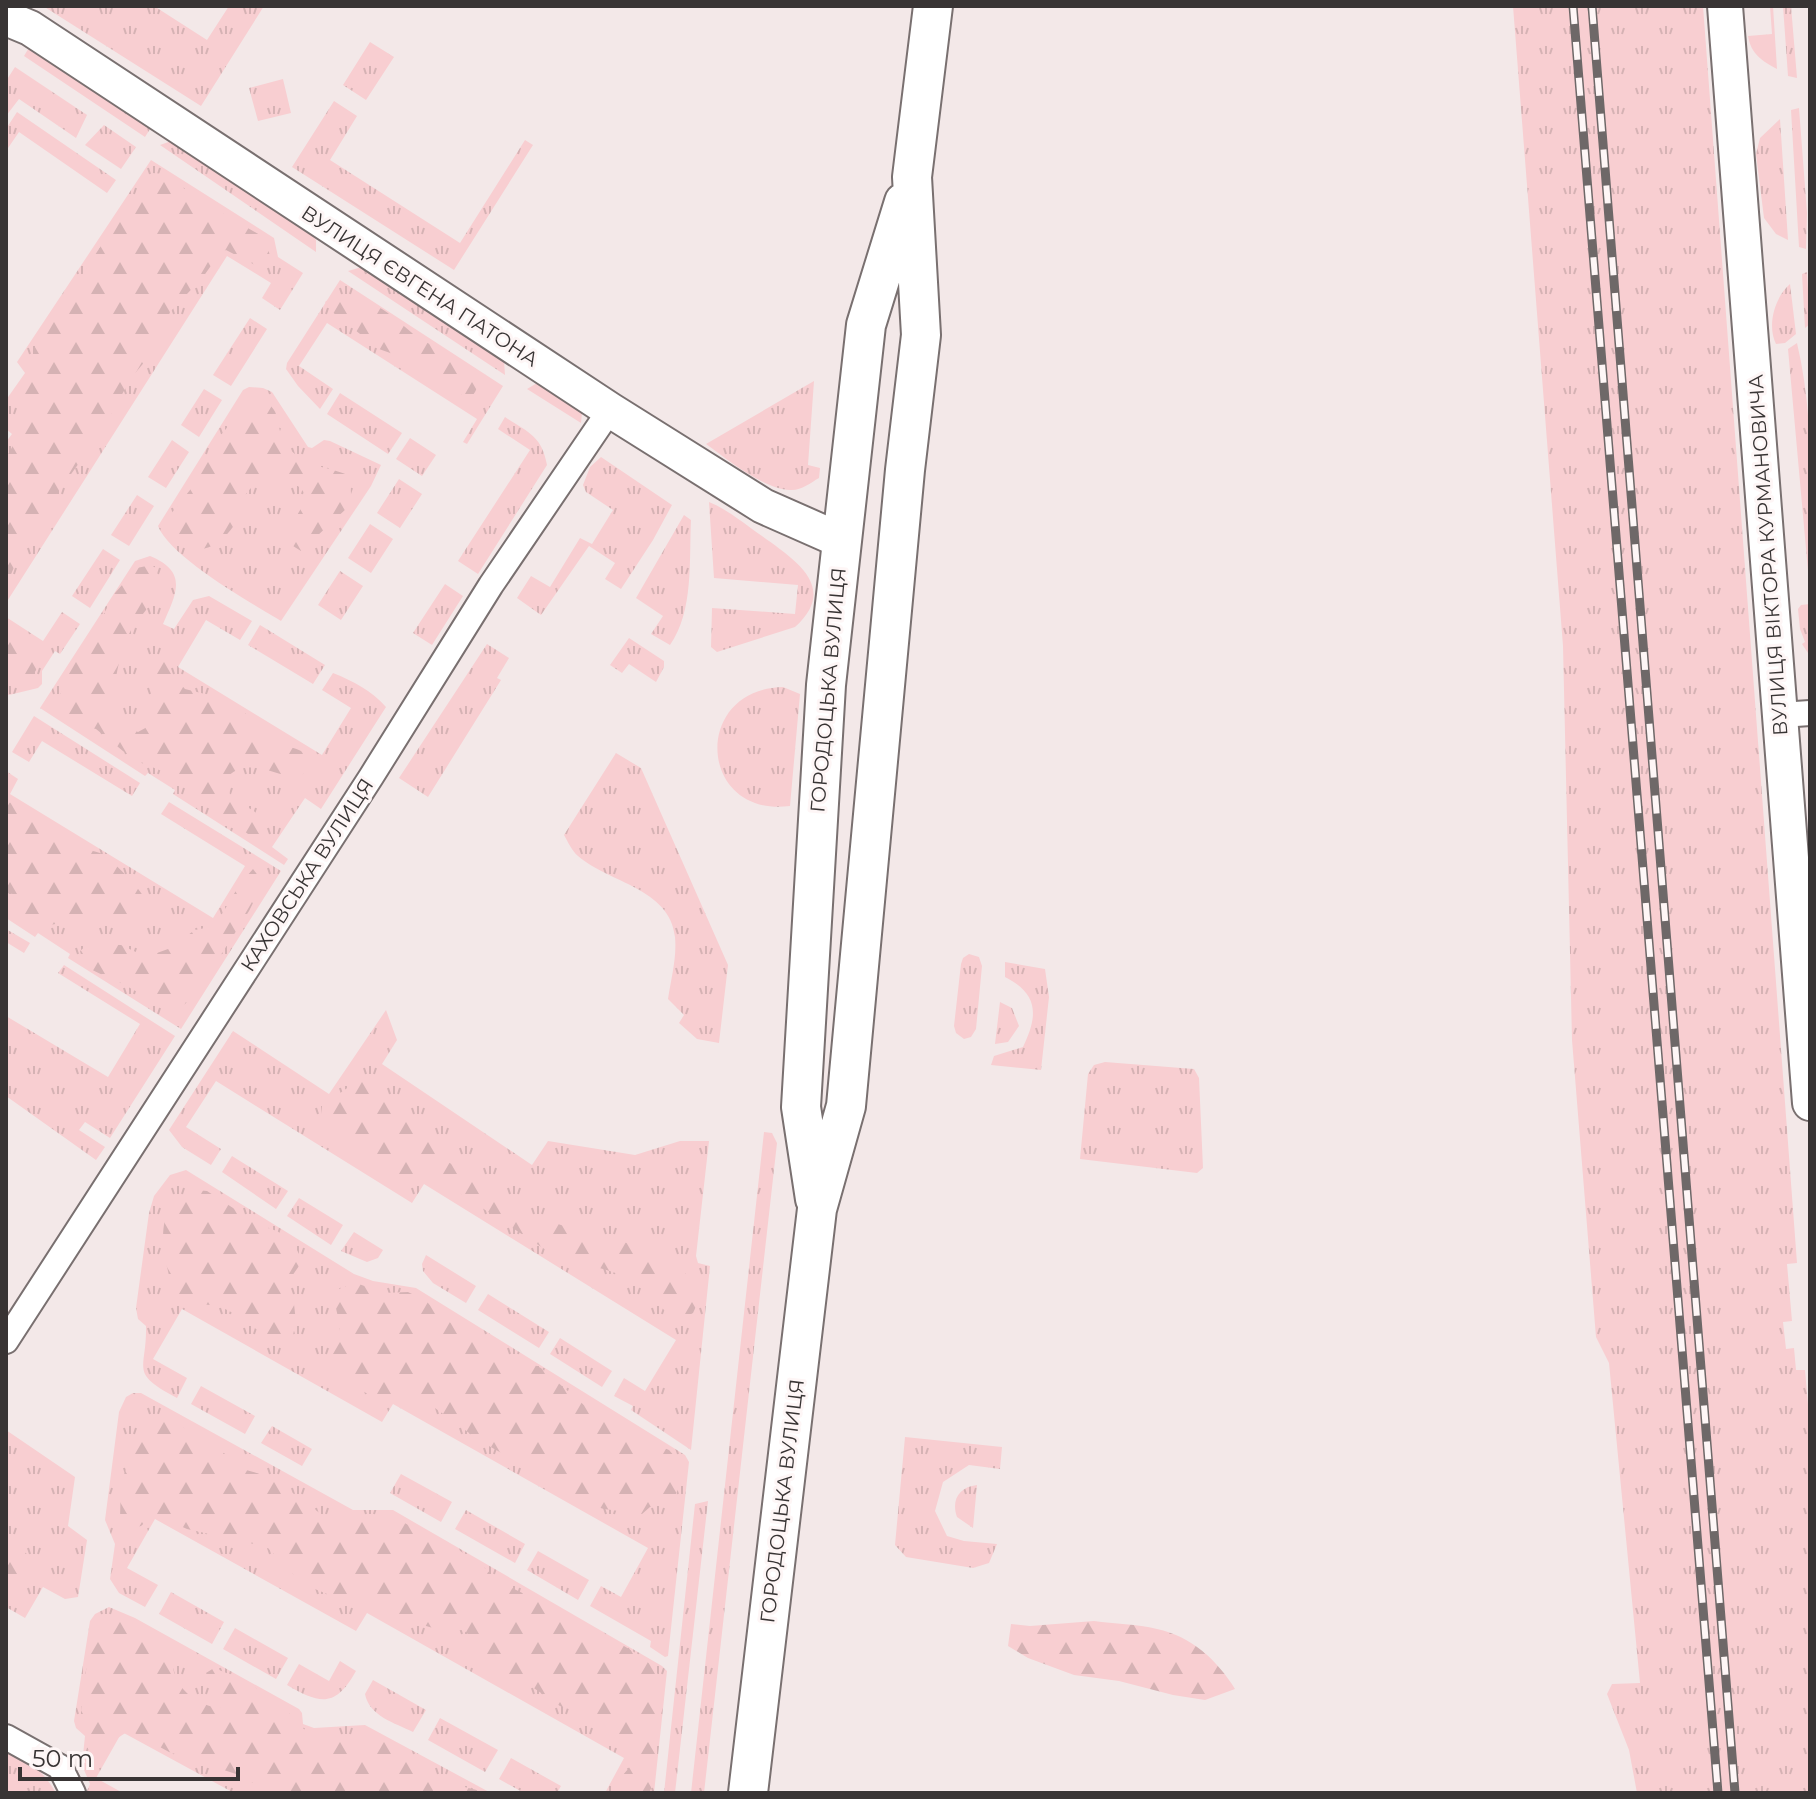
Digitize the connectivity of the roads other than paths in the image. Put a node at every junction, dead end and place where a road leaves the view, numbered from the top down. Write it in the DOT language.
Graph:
graph roads {
  1 [pos="933,6"];
  2 [pos="1725,6"];
  3 [pos="6,18"];
  4 [pos="912,177"];
  5 [pos="610,410"];
  6 [pos="905,470"];
  7 [pos="842,541"];
  8 [pos="890,637"];
  9 [pos="826,685"];
  10 [pos="1796,714"];
  11 [pos="877,767"];
  12 [pos="1810,1103"];
  13 [pos="817,1209"];
  14 [pos="6,1341"];
  15 [pos="6,1737"];
  16 [pos="73,1793"];
  17 [pos="748,1793"];
  1 -- 4 [label="main road, ГОРОДОЦЬКА ВУЛИЦЯ"];
  2 -- 10 [label="street, ВУЛИЦЯ ВІКТОРА КУРМАНОВИЧА"];
  3 -- 5 [label="street, ВУЛИЦЯ ЄВГЕНА ПАТОНА"];
  4 -- 6 [label="main road, ГОРОДОЦЬКА ВУЛИЦЯ"];
  4 -- 7 [label="main road, ГОРОДОЦЬКА ВУЛИЦЯ"];
  5 -- 7 [label="street, ВУЛИЦЯ ЄВГЕНА ПАТОНА"];
  5 -- 14 [label="street, КАХОВСЬКА ВУЛИЦЯ"];
  6 -- 7 [label="main road"];
  6 -- 8 [label="main road, ГОРОДОЦЬКА ВУЛИЦЯ"];
  7 -- 8 [label="main road"];
  7 -- 9 [label="main road, ГОРОДОЦЬКА ВУЛИЦЯ"];
  8 -- 11 [label="main road, ГОРОДОЦЬКА ВУЛИЦЯ"];
  9 -- 11 [label="main road"];
  9 -- 13 [label="main road, ГОРОДОЦЬКА ВУЛИЦЯ"];
  10 -- 12 [label="street, ВУЛИЦЯ ВІКТОРА КУРМАНОВИЧА"];
  11 -- 13 [label="main road, ГОРОДОЦЬКА ВУЛИЦЯ"];
  13 -- 17 [label="main road, ГОРОДОЦЬКА ВУЛИЦЯ"];
  15 -- 16 [label="street"];
}
